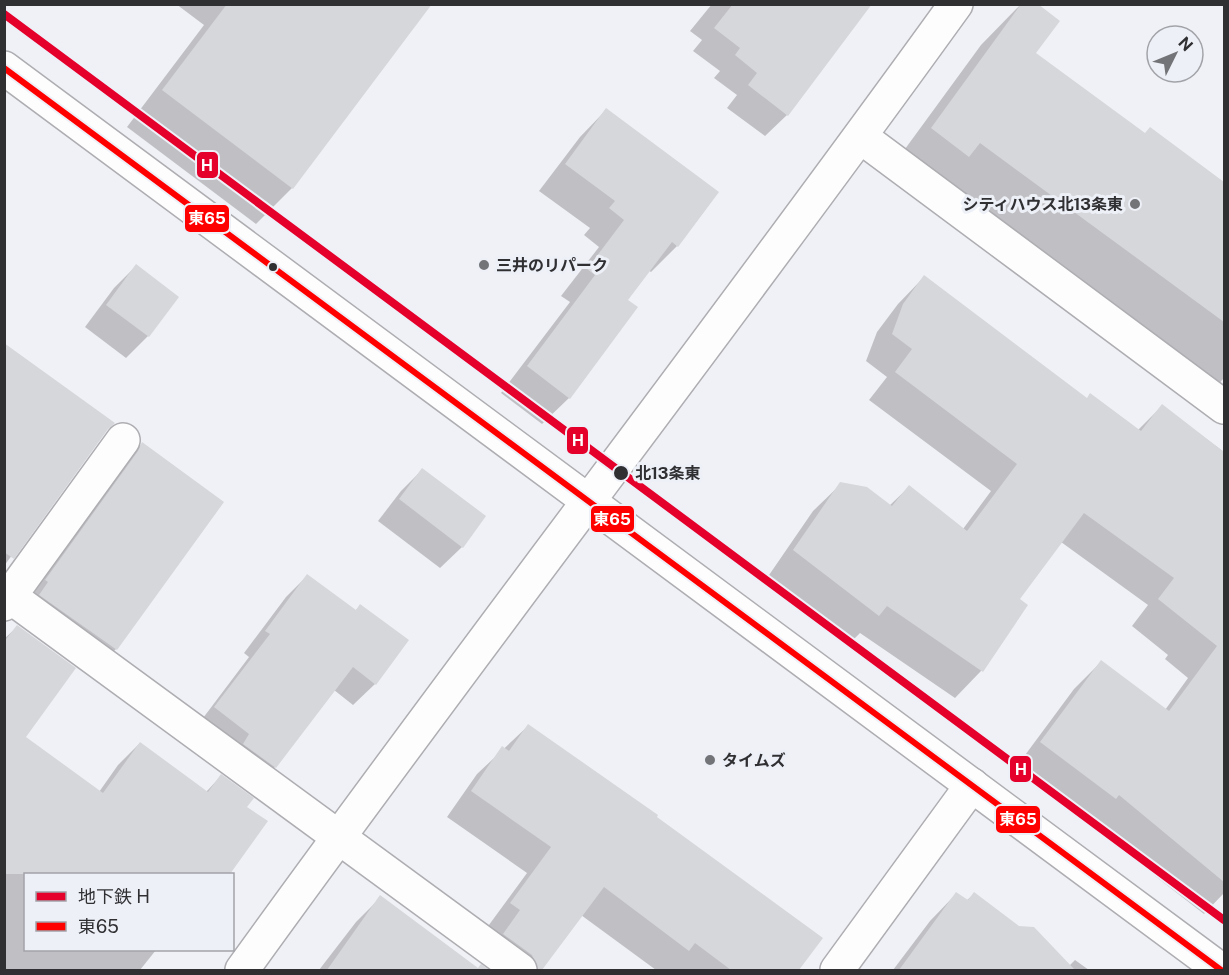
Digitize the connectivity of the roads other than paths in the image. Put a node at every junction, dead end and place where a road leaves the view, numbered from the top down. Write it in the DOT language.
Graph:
graph roads {
  1 [pos="956,4"];
  2 [pos="4,68"];
  3 [pos="861,136"];
  4 [pos="1224,407"];
  5 [pos="123,440"];
  6 [pos="589,501"];
  7 [pos="6,597"];
  8 [pos="972,785"];
  9 [pos="339,836"];
  10 [pos="242,970"];
  11 [pos="520,970"];
  12 [pos="837,970"];
  13 [pos="1221,970"];
  1 -- 3 [label="street"];
  2 -- 6 [label="street"];
  3 -- 4 [label="street"];
  3 -- 6 [label="street"];
  5 -- 7 [label="street"];
  6 -- 8 [label="street"];
  6 -- 9 [label="street"];
  7 -- 9 [label="street"];
  8 -- 12 [label="street"];
  8 -- 13 [label="street"];
  9 -- 10 [label="street"];
  9 -- 11 [label="street"];
}
